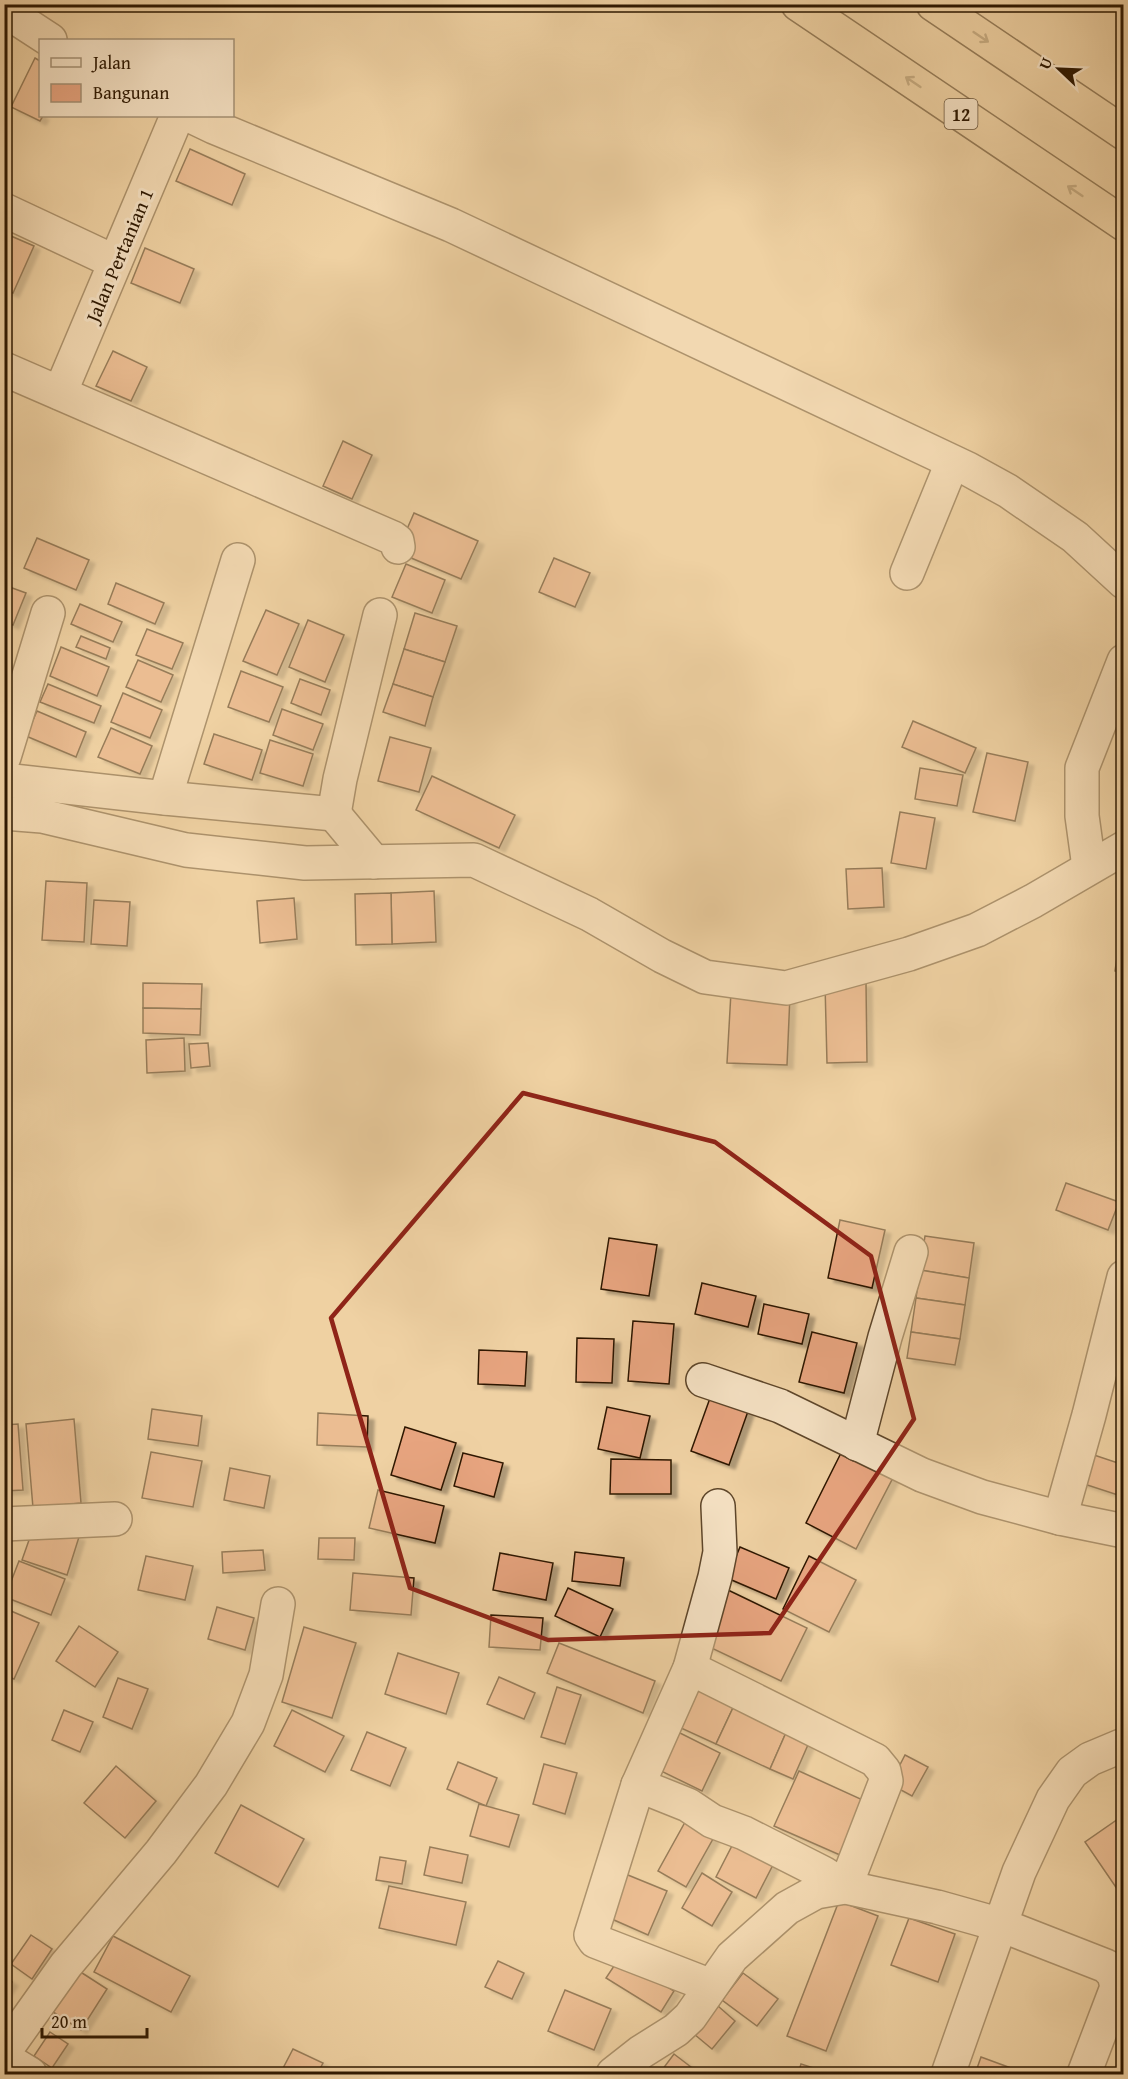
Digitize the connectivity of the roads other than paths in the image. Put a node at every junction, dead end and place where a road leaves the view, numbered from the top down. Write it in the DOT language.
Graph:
graph roads {
  1 [pos="798,4"];
  2 [pos="933,4"];
  3 [pos="4,10"];
  4 [pos="48,39"];
  5 [pos="177,117"];
  6 [pos="193,117"];
  7 [pos="1124,133"];
  8 [pos="4,210"];
  9 [pos="1124,224"];
  10 [pos="115,262"];
  11 [pos="4,369"];
  12 [pos="60,393"];
  13 [pos="952,463"];
  14 [pos="398,546"];
  15 [pos="238,560"];
  16 [pos="907,573"];
  17 [pos="1124,582"];
  18 [pos="48,614"];
  19 [pos="380,615"];
  20 [pos="1124,662"];
  21 [pos="4,757"];
  22 [pos="4,780"];
  23 [pos="165,798"];
  24 [pos="4,813"];
  25 [pos="334,814"];
  26 [pos="1124,848"];
  27 [pos="374,862"];
  28 [pos="1089,867"];
  29 [pos="911,1252"];
  30 [pos="1124,1277"];
  31 [pos="703,1380"];
  32 [pos="857,1444"];
  33 [pos="718,1506"];
  34 [pos="1060,1518"];
  35 [pos="115,1520"];
  36 [pos="4,1524"];
  37 [pos="1124,1531"];
  38 [pos="278,1604"];
  39 [pos="690,1668"];
  40 [pos="1123,1745"];
  41 [pos="638,1785"];
  42 [pos="844,1887"];
  43 [pos="1000,1925"];
  44 [pos="711,1986"];
  45 [pos="4,2052"];
  46 [pos="4,2058"];
  47 [pos="30,2074"];
  48 [pos="613,2074"];
  49 [pos="948,2074"];
  50 [pos="1084,2074"];
  9 -- 1 [label="highway, 12, one-way"];
  2 -- 7 [label="highway, one-way"];
  3 -- 4 [label="street"];
  5 -- 10 [label="street, Jalan Pertanian 1"];
  6 -- 13 [label="street"];
  8 -- 10 [label="street"];
  10 -- 12 [label="street, Jalan Pertanian 1"];
  11 -- 12 [label="street"];
  12 -- 14 [label="street"];
  13 -- 16 [label="street"];
  13 -- 17 [label="street"];
  15 -- 23 [label="street"];
  18 -- 21 [label="street"];
  19 -- 25 [label="street"];
  20 -- 28 [label="street"];
  22 -- 23 [label="street"];
  23 -- 25 [label="street"];
  24 -- 27 [label="street"];
  25 -- 27 [label="street"];
  26 -- 28 [label="street"];
  27 -- 28 [label="street"];
  29 -- 32 [label="street"];
  30 -- 34 [label="street"];
  31 -- 32 [label="street"];
  32 -- 34 [label="street"];
  33 -- 39 [label="street"];
  34 -- 37 [label="street"];
  35 -- 36 [label="street"];
  38 -- 45 [label="street"];
  39 -- 41 [label="street"];
  39 -- 42 [label="street"];
  40 -- 43 [label="street"];
  41 -- 42 [label="street"];
  41 -- 44 [label="street"];
  42 -- 43 [label="street"];
  42 -- 44 [label="street"];
  43 -- 49 [label="street"];
  43 -- 50 [label="street"];
  44 -- 48 [label="street"];
  46 -- 47 [label="street"];
}
